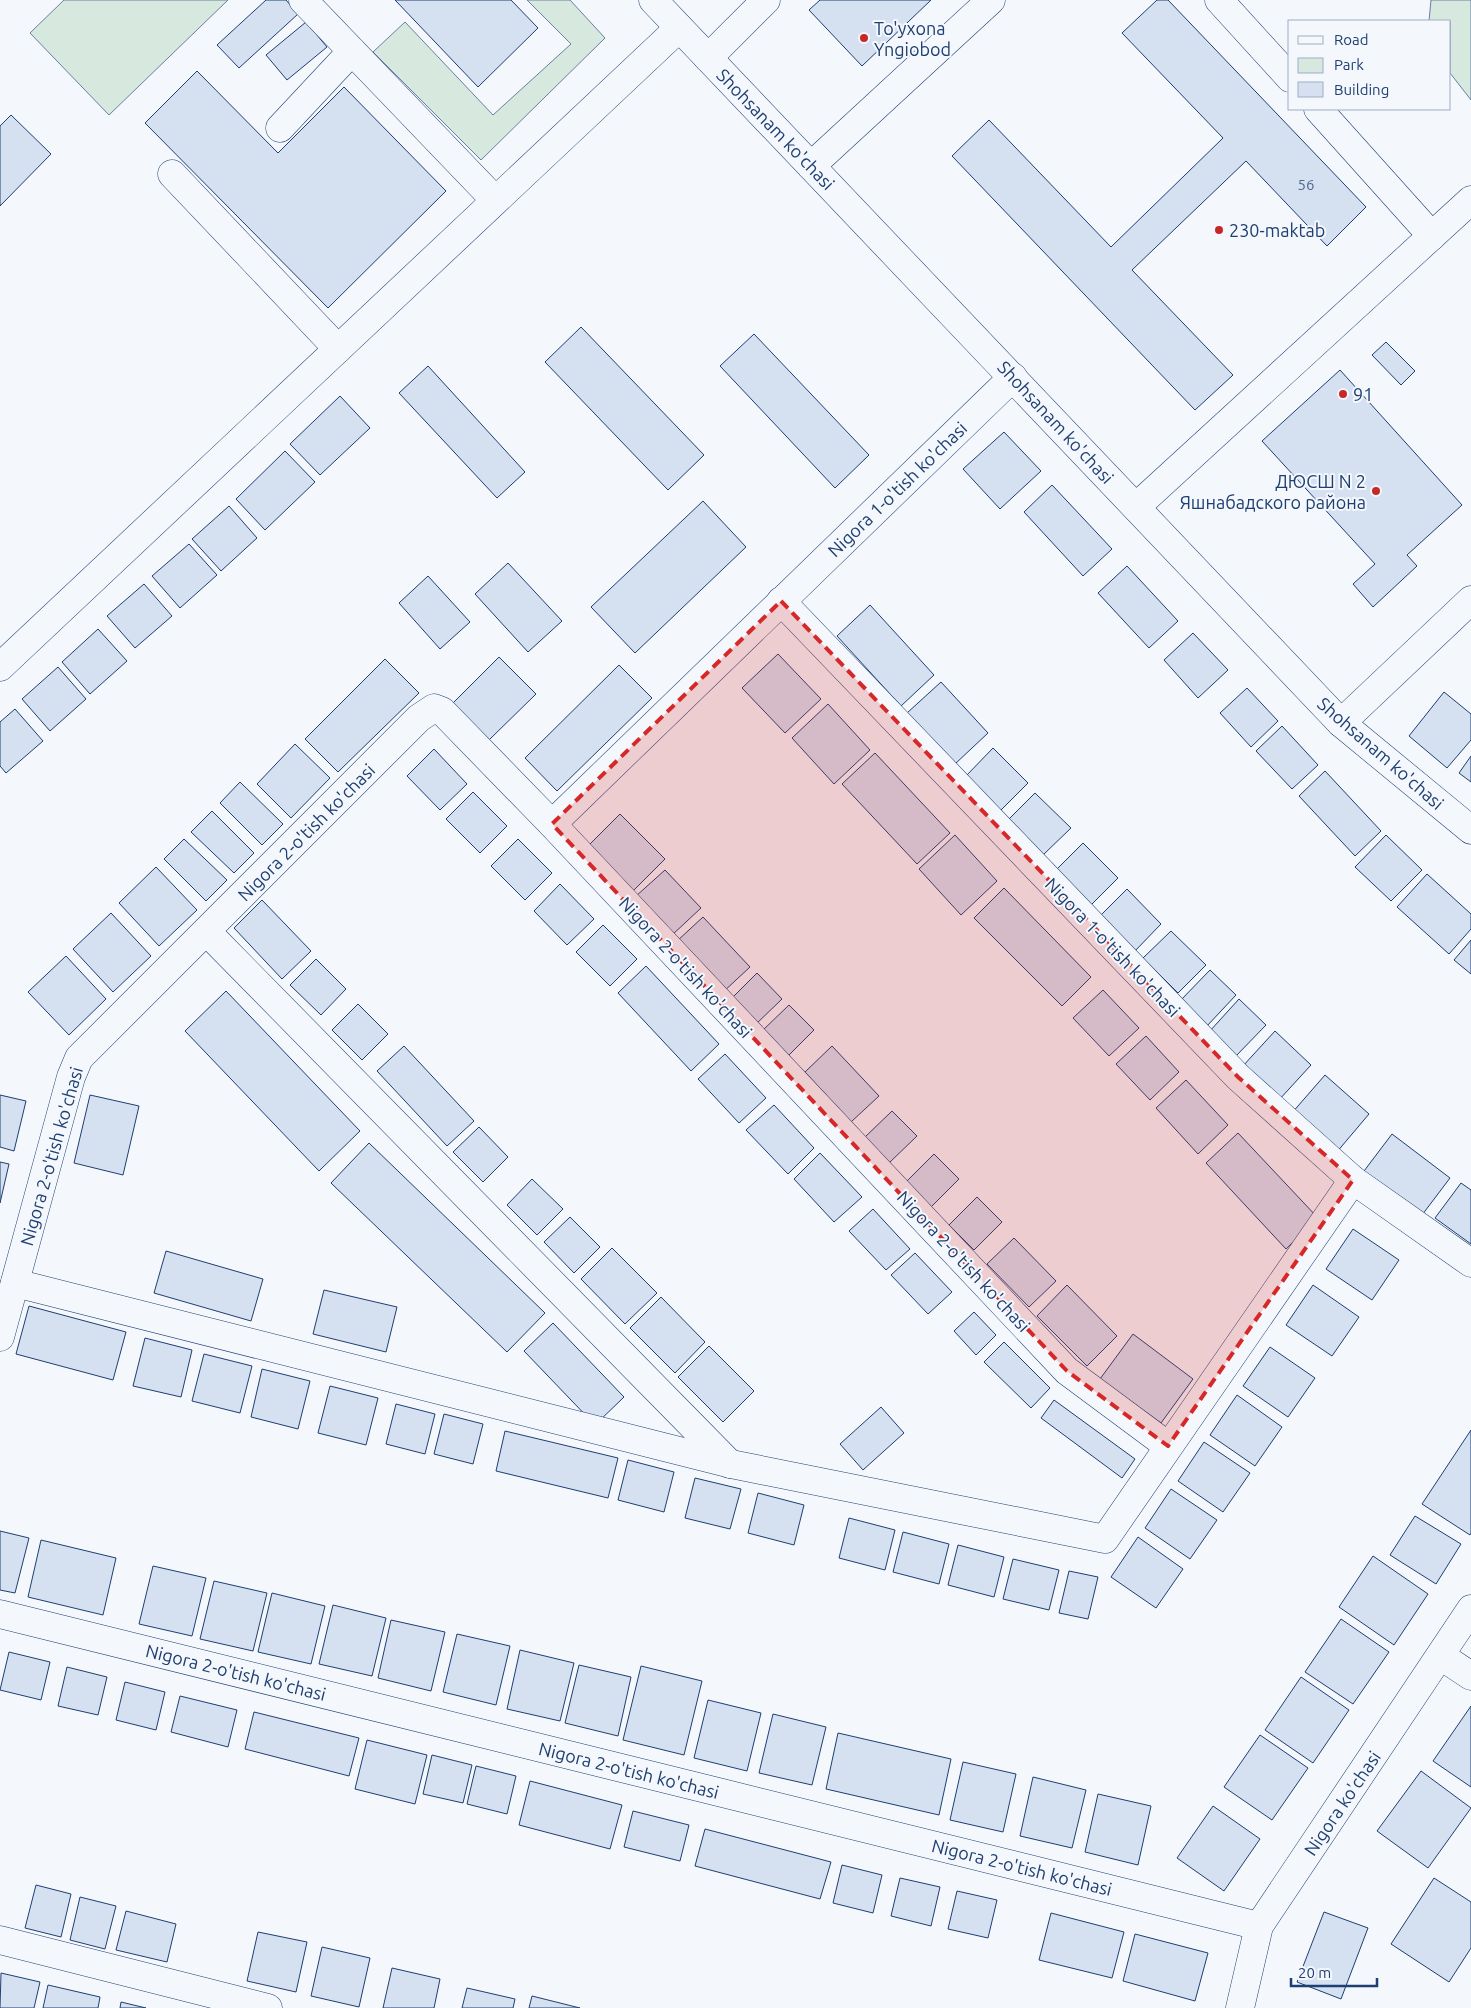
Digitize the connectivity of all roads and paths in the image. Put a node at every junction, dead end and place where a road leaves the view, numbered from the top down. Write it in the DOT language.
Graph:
graph roads {
  1 [pos="303,0"];
  2 [pos="653,0"];
  3 [pos="766,0"];
  4 [pos="990,0"];
  5 [pos="1220,0"];
  6 [pos="679,28"];
  7 [pos="352,51"];
  8 [pos="708,58"];
  9 [pos="1288,76"];
  10 [pos="1319,110"];
  11 [pos="280,128"];
  12 [pos="811,166"];
  13 [pos="172,174"];
  14 [pos="496,200"];
  15 [pos="1471,200"];
  16 [pos="1432,236"];
  17 [pos="338,349"];
  18 [pos="1013,377"];
  19 [pos="1136,507"];
  20 [pos="1471,600"];
  21 [pos="781,601"];
  22 [pos="0,667"];
  23 [pos="1341,723"];
  24 [pos="552,824"];
  25 [pos="1471,830"];
  26 [pos="207,932"];
  27 [pos="1353,1180"];
  28 [pos="1471,1263"];
  29 [pos="15,1283"];
  30 [pos="0,1337"];
  31 [pos="1168,1446"];
  32 [pos="731,1464"];
  33 [pos="1471,1609"];
  34 [pos="0,1614"];
  35 [pos="1441,1656"];
  36 [pos="1471,1676"];
  37 [pos="1259,1926"];
  38 [pos="0,1940"];
  39 [pos="268,2008"];
  40 [pos="1240,2008"];
  1 -- 7 [label="street"];
  2 -- 6 [label="street, Shohsanam ko'chasi"];
  3 -- 8 [label="street"];
  4 -- 12 [label="street"];
  5 -- 9 [label="street"];
  6 -- 8 [label="street, Shohsanam ko'chasi"];
  6 -- 14 [label="street"];
  7 -- 11 [label="street"];
  7 -- 14 [label="street"];
  8 -- 12 [label="street, Shohsanam ko'chasi"];
  10 -- 16 [label="street"];
  12 -- 18 [label="street, Shohsanam ko'chasi"];
  13 -- 17 [label="street"];
  14 -- 17 [label="street"];
  15 -- 16 [label="street"];
  16 -- 19 [label="street"];
  17 -- 22 [label="street"];
  18 -- 19 [label="street, Shohsanam ko'chasi"];
  18 -- 21 [label="street, Nigora 1-o'tish ko'chasi"];
  19 -- 23 [label="street, Shohsanam ko'chasi"];
  20 -- 23 [label="street"];
  21 -- 24 [label="street, Nigora 1-o'tish ko'chasi"];
  21 -- 27 [label="street, Nigora 1-o'tish ko'chasi"];
  23 -- 25 [label="street, Shohsanam ko'chasi"];
  24 -- 26 [label="street, Nigora 2-o'tish ko'chasi"];
  24 -- 31 [label="street, Nigora 2-o'tish ko'chasi"];
  26 -- 29 [label="street, Nigora 2-o'tish ko'chasi"];
  26 -- 32 [label="street"];
  27 -- 28 [label="street, Nigora 1-o'tish ko'chasi"];
  27 -- 31 [label="street"];
  29 -- 30 [label="street, Nigora 2-o'tish ko'chasi"];
  29 -- 32 [label="street"];
  31 -- 32 [label="street"];
  33 -- 35 [label="street, Nigora ko'chasi"];
  34 -- 37 [label="street, Nigora 2-o'tish ko'chasi"];
  35 -- 36 [label="street"];
  35 -- 37 [label="street, Nigora ko'chasi"];
  37 -- 40 [label="street, Nigora ko'chasi"];
  38 -- 39 [label="street"];
}
